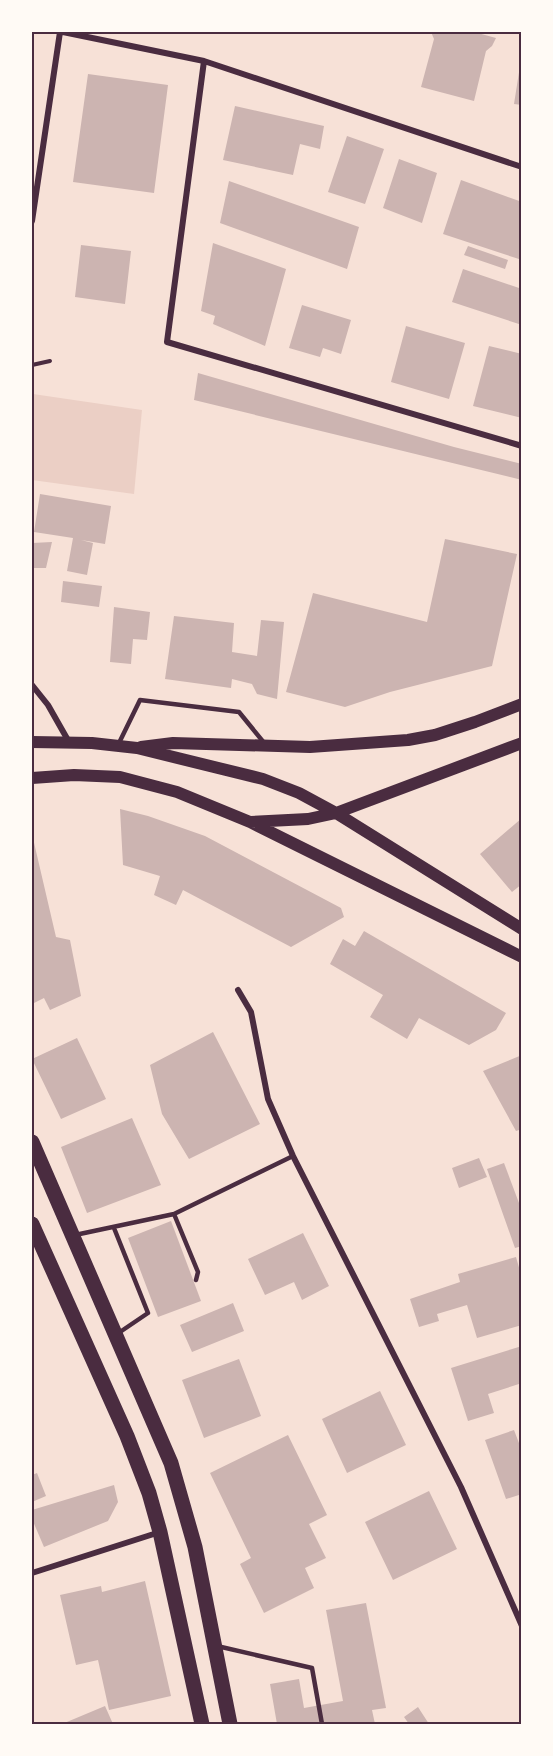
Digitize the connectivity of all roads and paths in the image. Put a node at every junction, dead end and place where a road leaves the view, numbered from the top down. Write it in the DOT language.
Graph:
graph roads {
  1 [pos="62,32"];
  2 [pos="204,61"];
  3 [pos="522,167"];
  4 [pos="32,221"];
  5 [pos="50,361"];
  6 [pos="32,365"];
  7 [pos="522,446"];
  8 [pos="32,685"];
  9 [pos="522,704"];
  10 [pos="32,742"];
  11 [pos="69,742"];
  12 [pos="522,743"];
  13 [pos="117,746"];
  14 [pos="266,746"];
  15 [pos="137,748"];
  16 [pos="32,778"];
  17 [pos="336,813"];
  18 [pos="250,822"];
  19 [pos="522,929"];
  20 [pos="516,954"];
  21 [pos="522,965"];
  22 [pos="238,990"];
  23 [pos="32,1142"];
  24 [pos="293,1156"];
  25 [pos="174,1214"];
  26 [pos="32,1224"];
  27 [pos="114,1228"];
  28 [pos="72,1235"];
  29 [pos="196,1281"];
  30 [pos="115,1335"];
  31 [pos="160,1532"];
  32 [pos="32,1573"];
  33 [pos="522,1626"];
  34 [pos="214,1645"];
  35 [pos="202,1725"];
  36 [pos="230,1725"];
  37 [pos="322,1725"];
  1 -- 2 [label="street"];
  1 -- 4 [label="street"];
  2 -- 3 [label="street"];
  2 -- 7 [label="street"];
  5 -- 6 [label="path"];
  8 -- 11 [label="street"];
  9 -- 14 [label="main road"];
  10 -- 11 [label="main road"];
  11 -- 13 [label="main road"];
  12 -- 17 [label="main road"];
  13 -- 14 [label="lane"];
  13 -- 15 [label="main road"];
  14 -- 15 [label="main road"];
  15 -- 17 [label="main road"];
  16 -- 18 [label="main road"];
  17 -- 18 [label="main road"];
  17 -- 19 [label="main road"];
  18 -- 20 [label="main road"];
  20 -- 21 [label="street"];
  22 -- 24 [label="street"];
  23 -- 28 [label="main road"];
  24 -- 25 [label="lane"];
  24 -- 33 [label="street"];
  25 -- 27 [label="lane"];
  25 -- 29 [label="lane"];
  26 -- 31 [label="main road"];
  27 -- 28 [label="lane"];
  27 -- 30 [label="lane"];
  28 -- 30 [label="main road"];
  30 -- 34 [label="main road"];
  31 -- 32 [label="street"];
  31 -- 35 [label="main road"];
  34 -- 36 [label="main road"];
  34 -- 37 [label="lane"];
}
